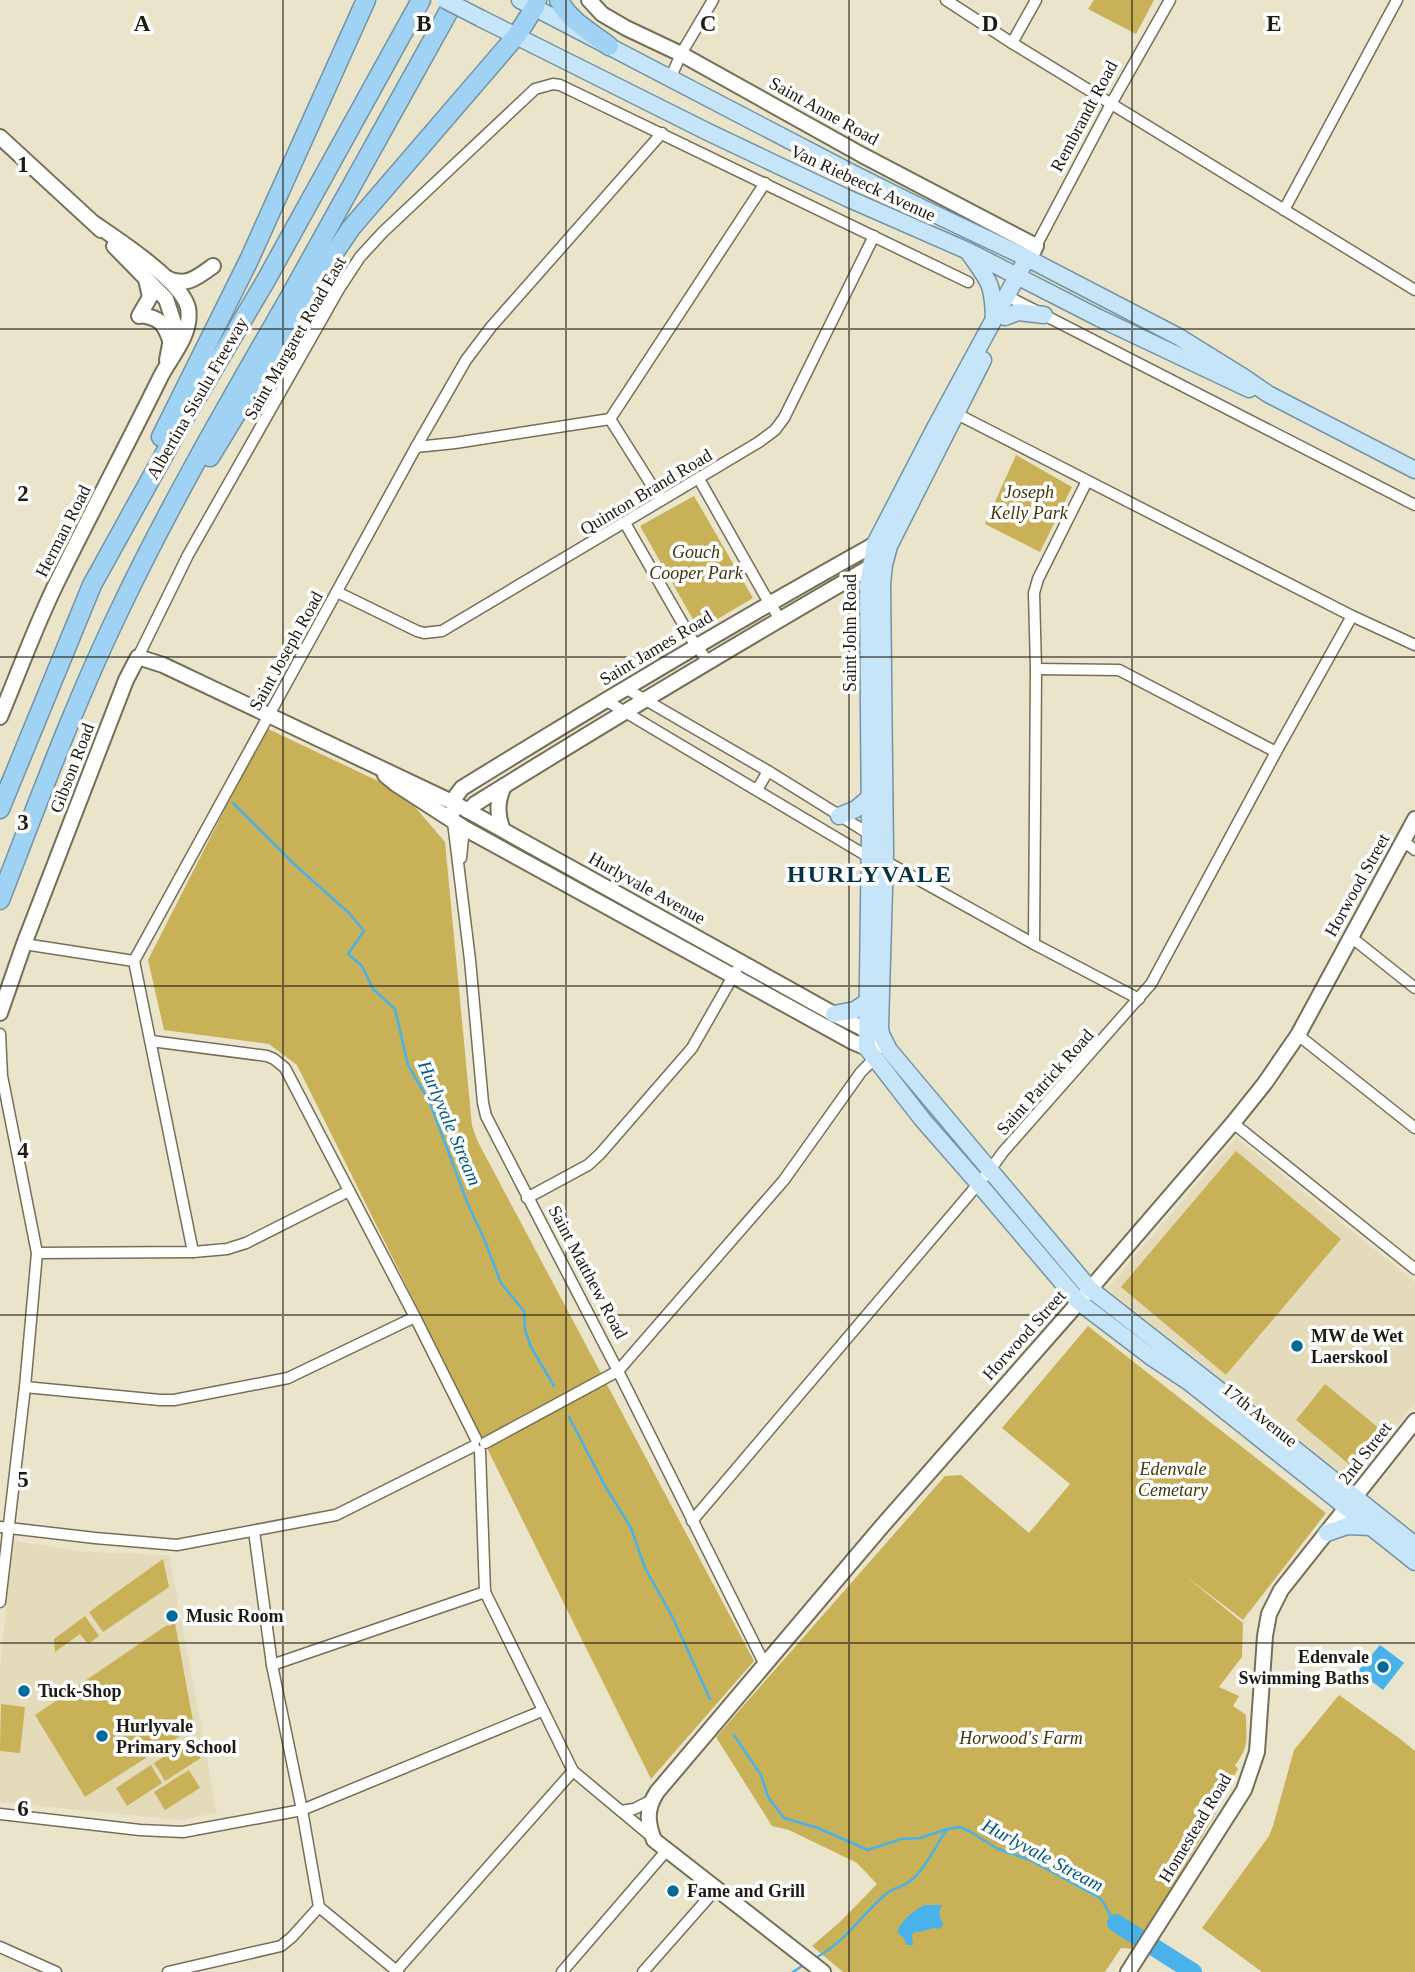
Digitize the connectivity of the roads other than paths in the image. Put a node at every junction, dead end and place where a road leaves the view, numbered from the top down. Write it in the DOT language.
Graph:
graph roads {
  1 [pos="366,0"];
  2 [pos="421,0"];
  3 [pos="445,0"];
  4 [pos="455,0"];
  5 [pos="559,0"];
  6 [pos="713,0"];
  7 [pos="946,0"];
  8 [pos="1036,0"];
  9 [pos="1170,0"];
  10 [pos="1397,0"];
  11 [pos="531,3"];
  12 [pos="592,4"];
  13 [pos="517,34"];
  14 [pos="1012,43"];
  15 [pos="609,46"];
  16 [pos="681,54"];
  17 [pos="670,79"];
  18 [pos="1111,104"];
  19 [pos="663,133"];
  20 [pos="0,137"];
  21 [pos="862,155"];
  22 [pos="852,173"];
  23 [pos="765,183"];
  24 [pos="1284,210"];
  25 [pos="95,224"];
  26 [pos="874,236"];
  27 [pos="968,251"];
  28 [pos="1033,254"];
  29 [pos="213,266"];
  30 [pos="163,275"];
  31 [pos="145,277"];
  32 [pos="1021,278"];
  33 [pos="968,282"];
  34 [pos="1414,288"];
  35 [pos="1010,298"];
  36 [pos="1044,315"];
  37 [pos="999,318"];
  38 [pos="171,341"];
  39 [pos="166,365"];
  40 [pos="1268,394"];
  41 [pos="951,411"];
  42 [pos="610,419"];
  43 [pos="416,447"];
  44 [pos="1415,470"];
  45 [pos="699,479"];
  46 [pos="1087,481"];
  47 [pos="661,500"];
  48 [pos="1415,505"];
  49 [pos="625,523"];
  50 [pos="882,545"];
  51 [pos="877,566"];
  52 [pos="92,585"];
  53 [pos="337,592"];
  54 [pos="770,603"];
  55 [pos="122,604"];
  56 [pos="1352,616"];
  57 [pos="780,619"];
  58 [pos="698,645"];
  59 [pos="1415,645"];
  60 [pos="138,657"];
  61 [pos="708,662"];
  62 [pos="1036,669"];
  63 [pos="625,688"];
  64 [pos="605,700"];
  65 [pos="645,700"];
  66 [pos="624,712"];
  67 [pos="270,714"];
  68 [pos="0,717"];
  69 [pos="1276,752"];
  70 [pos="376,767"];
  71 [pos="768,771"];
  72 [pos="504,786"];
  73 [pos="463,788"];
  74 [pos="757,790"];
  75 [pos="438,794"];
  76 [pos="870,797"];
  77 [pos="454,803"];
  78 [pos="0,808"];
  79 [pos="468,811"];
  80 [pos="839,816"];
  81 [pos="1415,818"];
  82 [pos="458,825"];
  83 [pos="502,828"];
  84 [pos="870,835"];
  85 [pos="1409,846"];
  86 [pos="881,861"];
  87 [pos="0,900"];
  88 [pos="1351,937"];
  89 [pos="24,944"];
  90 [pos="1034,944"];
  91 [pos="134,961"];
  92 [pos="737,969"];
  93 [pos="1415,988"];
  94 [pos="1139,999"];
  95 [pos="874,1002"];
  96 [pos="0,1013"];
  97 [pos="834,1014"];
  98 [pos="873,1028"];
  99 [pos="0,1034"];
  100 [pos="1298,1035"];
  101 [pos="151,1041"];
  102 [pos="886,1045"];
  103 [pos="870,1053"];
  104 [pos="908,1072"];
  105 [pos="1,1076"];
  106 [pos="1233,1123"];
  107 [pos="1415,1128"];
  108 [pos="990,1170"];
  109 [pos="978,1183"];
  110 [pos="349,1191"];
  111 [pos="527,1198"];
  112 [pos="193,1252"];
  113 [pos="37,1253"];
  114 [pos="1415,1269"];
  115 [pos="1090,1289"];
  116 [pos="1079,1302"];
  117 [pos="415,1317"];
  118 [pos="618,1371"];
  119 [pos="25,1387"];
  120 [pos="1415,1421"];
  121 [pos="479,1445"];
  122 [pos="1350,1503"];
  123 [pos="692,1521"];
  124 [pos="4,1527"];
  125 [pos="1371,1527"];
  126 [pos="254,1531"];
  127 [pos="1327,1533"];
  128 [pos="1415,1545"];
  129 [pos="1415,1562"];
  130 [pos="485,1592"];
  131 [pos="0,1602"];
  132 [pos="272,1665"];
  133 [pos="765,1665"];
  134 [pos="542,1711"];
  135 [pos="573,1771"];
  136 [pos="652,1800"];
  137 [pos="302,1810"];
  138 [pos="621,1811"];
  139 [pos="0,1814"];
  140 [pos="654,1840"];
  141 [pos="667,1850"];
  142 [pos="717,1888"];
  143 [pos="319,1907"];
  144 [pos="0,1947"];
  145 [pos="397,1971"];
  146 [pos="56,1972"];
  147 [pos="167,1972"];
  148 [pos="562,1972"];
  149 [pos="643,1972"];
  150 [pos="823,1972"];
  151 [pos="1128,1972"];
  1 -- 52 [label="highway"];
  2 -- 52 [label="highway, Albertina Sisulu Freeway"];
  3 -- 13 [label="main road, Van Riebeeck Avenue, bridge"];
  4 -- 55 [label="highway"];
  5 -- 15 [label="highway"];
  6 -- 16 [label="street"];
  7 -- 14 [label="street"];
  8 -- 14 [label="street"];
  9 -- 18 [label="street, Rembrandt Road"];
  10 -- 24 [label="street"];
  11 -- 13 [label="highway"];
  11 -- 15 [label="main road, Van Riebeeck Avenue"];
  12 -- 16 [label="street, Saint Anne Road"];
  13 -- 27 [label="main road, Van Riebeeck Avenue"];
  13 -- 55 [label="highway"];
  14 -- 18 [label="street"];
  15 -- 17 [label="main road, Van Riebeeck Avenue"];
  16 -- 17 [label="street"];
  16 -- 21 [label="street, Saint Anne Road"];
  17 -- 22 [label="main road, Van Riebeeck Avenue"];
  18 -- 24 [label="street"];
  18 -- 28 [label="street, Rembrandt Road"];
  19 -- 23 [label="street"];
  19 -- 43 [label="street, Saint Joseph Road"];
  19 -- 60 [label="street, Saint Margaret Road East"];
  20 -- 25 [label="street, Herman Road"];
  21 -- 22 [label="street"];
  21 -- 28 [label="street, Saint Anne Road"];
  22 -- 28 [label="main road, Van Riebeeck Avenue"];
  23 -- 26 [label="street"];
  23 -- 42 [label="street"];
  24 -- 34 [label="street"];
  25 -- 30 [label="street, Herman Road"];
  25 -- 31 [label="street, Herman Road"];
  26 -- 33 [label="street"];
  26 -- 45 [label="street, Quinton Brand Road"];
  27 -- 32 [label="main road, Van Riebeeck Avenue"];
  27 -- 37 [label="main road"];
  28 -- 32 [label="main road, Saint John Road"];
  28 -- 40 [label="main road, Van Riebeeck Avenue"];
  29 -- 30 [label="street"];
  30 -- 39 [label="street, Herman Road"];
  31 -- 38 [label="street, Herman Road"];
  31 -- 38 [label="street"];
  32 -- 35 [label="main road, Saint John Road"];
  32 -- 40 [label="main road, Van Riebeeck Avenue"];
  35 -- 36 [label="street"];
  35 -- 37 [label="main road, Saint John Road"];
  36 -- 37 [label="main road"];
  36 -- 48 [label="street"];
  37 -- 41 [label="main road, Saint John Road"];
  38 -- 39 [label="street, Herman Road"];
  39 -- 68 [label="street, Herman Road"];
  40 -- 44 [label="main road, Van Riebeeck Avenue"];
  41 -- 46 [label="street"];
  41 -- 50 [label="main road, Saint John Road"];
  42 -- 43 [label="street"];
  42 -- 47 [label="street"];
  43 -- 53 [label="street, Saint Joseph Road"];
  45 -- 47 [label="street, Quinton Brand Road"];
  45 -- 54 [label="street"];
  46 -- 56 [label="street"];
  46 -- 62 [label="street"];
  47 -- 49 [label="street, Quinton Brand Road"];
  49 -- 53 [label="street, Quinton Brand Road"];
  49 -- 58 [label="street"];
  50 -- 51 [label="main road, Saint John Road"];
  50 -- 54 [label="street, Saint James Road"];
  51 -- 57 [label="street"];
  51 -- 76 [label="main road, Saint John Road"];
  51 -- 86 [label="main road, Saint John Road"];
  52 -- 78 [label="highway, Albertina Sisulu Freeway"];
  53 -- 67 [label="street, Saint Joseph Road"];
  54 -- 57 [label="street"];
  54 -- 58 [label="street, Saint James Road"];
  55 -- 87 [label="highway"];
  56 -- 59 [label="street"];
  56 -- 69 [label="street, Saint Patrick Road"];
  57 -- 61 [label="street"];
  58 -- 61 [label="street"];
  58 -- 63 [label="street, Saint James Road"];
  60 -- 67 [label="street, Hurlyvale Avenue"];
  60 -- 89 [label="street, Gibson Road"];
  61 -- 65 [label="street"];
  62 -- 69 [label="street"];
  62 -- 90 [label="street"];
  63 -- 64 [label="street, Saint James Road"];
  63 -- 65 [label="street"];
  64 -- 66 [label="street"];
  64 -- 73 [label="street, Saint James Road"];
  65 -- 66 [label="street"];
  65 -- 71 [label="street"];
  66 -- 72 [label="street"];
  66 -- 74 [label="street"];
  67 -- 70 [label="street, Hurlyvale Avenue"];
  67 -- 91 [label="street, Saint Joseph Road"];
  69 -- 94 [label="street, Saint Patrick Road"];
  70 -- 75 [label="street, Hurlyvale Avenue"];
  70 -- 82 [label="street, Hurlyvale Avenue"];
  71 -- 74 [label="street"];
  71 -- 80 [label="street"];
  72 -- 79 [label="street"];
  72 -- 83 [label="street"];
  73 -- 75 [label="street"];
  73 -- 77 [label="street, Saint James Road"];
  74 -- 86 [label="street"];
  75 -- 77 [label="street, Hurlyvale Avenue"];
  76 -- 80 [label="main road"];
  76 -- 84 [label="main road, Saint John Road"];
  77 -- 79 [label="street, Hurlyvale Avenue"];
  77 -- 82 [label="street, Saint Matthew Road"];
  79 -- 82 [label="street, Saint Matthew Road"];
  79 -- 83 [label="street, Hurlyvale Avenue"];
  80 -- 84 [label="street"];
  81 -- 85 [label="street, Horwood Street"];
  82 -- 92 [label="street, Hurlyvale Avenue"];
  82 -- 111 [label="street, Saint Matthew Road"];
  83 -- 92 [label="street, Hurlyvale Avenue"];
  84 -- 86 [label="main road, Saint John Road"];
  85 -- 88 [label="street, Horwood Street"];
  86 -- 90 [label="street"];
  86 -- 95 [label="main road, Saint John Road"];
  88 -- 93 [label="street"];
  88 -- 100 [label="street, Horwood Street"];
  89 -- 91 [label="street"];
  89 -- 96 [label="street, Gibson Road"];
  90 -- 94 [label="street"];
  91 -- 101 [label="street"];
  92 -- 97 [label="street, Hurlyvale Avenue"];
  92 -- 103 [label="street, Hurlyvale Avenue"];
  92 -- 111 [label="street"];
  94 -- 108 [label="street, Saint Patrick Road"];
  95 -- 97 [label="main road"];
  95 -- 98 [label="main road, Saint John Road"];
  95 -- 104 [label="main road"];
  97 -- 98 [label="street, Hurlyvale Avenue"];
  98 -- 102 [label="main road"];
  98 -- 103 [label="main road, Saint John Road"];
  99 -- 105 [label="street"];
  100 -- 106 [label="street, Horwood Street"];
  100 -- 107 [label="street"];
  101 -- 110 [label="street"];
  101 -- 112 [label="street"];
  102 -- 103 [label="street"];
  102 -- 104 [label="main road"];
  103 -- 109 [label="main road, Hurlyvale Avenue"];
  103 -- 118 [label="street"];
  104 -- 108 [label="main road"];
  105 -- 113 [label="street"];
  106 -- 114 [label="street"];
  106 -- 115 [label="street, Horwood Street"];
  108 -- 109 [label="street, Saint Patrick Road"];
  108 -- 115 [label="main road"];
  109 -- 116 [label="main road, Hurlyvale Avenue"];
  109 -- 123 [label="street, Saint Patrick Road"];
  110 -- 112 [label="street"];
  110 -- 117 [label="street"];
  111 -- 118 [label="street, Saint Matthew Road"];
  112 -- 113 [label="street"];
  113 -- 119 [label="street"];
  115 -- 116 [label="street, Horwood Street"];
  115 -- 122 [label="main road, 17th Avenue"];
  116 -- 122 [label="main road, 17th Avenue"];
  116 -- 133 [label="street, Horwood Street"];
  117 -- 119 [label="street"];
  117 -- 121 [label="street"];
  118 -- 121 [label="street"];
  118 -- 123 [label="street, Saint Matthew Road"];
  119 -- 124 [label="street"];
  120 -- 122 [label="street, 2nd Street"];
  121 -- 126 [label="street"];
  121 -- 130 [label="street"];
  122 -- 125 [label="main road, 17th Avenue"];
  122 -- 127 [label="street, Homestead Road"];
  122 -- 128 [label="main road, 17th Avenue"];
  123 -- 133 [label="street, Saint Matthew Road"];
  124 -- 126 [label="street"];
  124 -- 131 [label="street"];
  125 -- 127 [label="main road"];
  125 -- 129 [label="main road, 17th Avenue"];
  126 -- 132 [label="street"];
  127 -- 151 [label="street, Homestead Road"];
  130 -- 132 [label="street"];
  130 -- 134 [label="street"];
  132 -- 137 [label="street"];
  133 -- 136 [label="street, Horwood Street"];
  134 -- 135 [label="street"];
  134 -- 137 [label="street"];
  135 -- 138 [label="street"];
  135 -- 145 [label="street"];
  136 -- 138 [label="street"];
  136 -- 140 [label="street"];
  137 -- 139 [label="street"];
  137 -- 143 [label="street"];
  138 -- 140 [label="street"];
  140 -- 141 [label="street"];
  141 -- 142 [label="street"];
  141 -- 148 [label="street"];
  142 -- 149 [label="street"];
  142 -- 150 [label="street"];
  143 -- 145 [label="street"];
  143 -- 147 [label="street"];
  144 -- 146 [label="street"];
}
